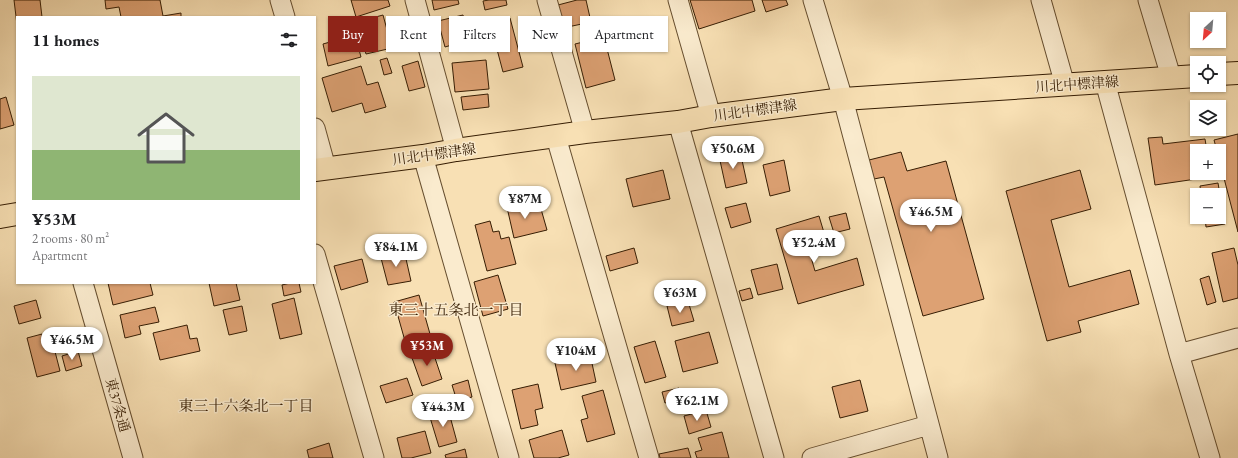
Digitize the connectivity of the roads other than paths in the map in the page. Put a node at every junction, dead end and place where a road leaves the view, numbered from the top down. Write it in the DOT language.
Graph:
graph roads {
  1 [pos="280,0"];
  2 [pos="415,0"];
  3 [pos="547,0"];
  4 [pos="678,0"];
  5 [pos="813,0"];
  6 [pos="1041,0"];
  7 [pos="1148,0"];
  8 [pos="284,16"];
  9 [pos="1238,73"];
  10 [pos="1226,74"];
  11 [pos="1190,76"];
  12 [pos="1171,77"];
  13 [pos="1105,82"];
  14 [pos="1065,85"];
  15 [pos="843,98"];
  16 [pos="711,116"];
  17 [pos="678,122"];
  18 [pos="585,132"];
  19 [pos="316,135"];
  20 [pos="556,137"];
  21 [pos="456,150"];
  22 [pos="423,156"];
  23 [pos="321,169"];
  24 [pos="16,214"];
  25 [pos="0,217"];
  26 [pos="316,257"];
  27 [pos="83,284"];
  28 [pos="1238,338"];
  29 [pos="1179,354"];
  30 [pos="929,425"];
  31 [pos="133,458"];
  32 [pos="374,458"];
  33 [pos="509,458"];
  34 [pos="649,458"];
  35 [pos="774,458"];
  36 [pos="812,458"];
  37 [pos="938,458"];
  38 [pos="1210,458"];
  1 -- 8 [label="street"];
  2 -- 21 [label="street"];
  3 -- 18 [label="street"];
  4 -- 16 [label="street"];
  5 -- 15 [label="street"];
  6 -- 14 [label="street"];
  7 -- 12 [label="street"];
  9 -- 10 [label="main road"];
  11 -- 12 [label="main road, 川北中標津線"];
  12 -- 13 [label="main road, 川北中標津線"];
  13 -- 14 [label="main road, 川北中標津線"];
  13 -- 29 [label="street"];
  14 -- 15 [label="main road, 川北中標津線"];
  15 -- 16 [label="main road, 川北中標津線"];
  15 -- 30 [label="street"];
  16 -- 17 [label="main road, 川北中標津線"];
  17 -- 18 [label="main road, 川北中標津線"];
  17 -- 35 [label="street"];
  18 -- 20 [label="main road, 川北中標津線"];
  19 -- 23 [label="street"];
  20 -- 21 [label="main road, 川北中標津線"];
  20 -- 34 [label="street"];
  21 -- 22 [label="main road, 川北中標津線"];
  22 -- 23 [label="main road, 川北中標津線"];
  22 -- 33 [label="street"];
  24 -- 25 [label="main road"];
  26 -- 32 [label="street"];
  27 -- 31 [label="street, 東37条通"];
  28 -- 29 [label="street"];
  29 -- 38 [label="street"];
  30 -- 36 [label="street"];
  30 -- 37 [label="street"];
}
